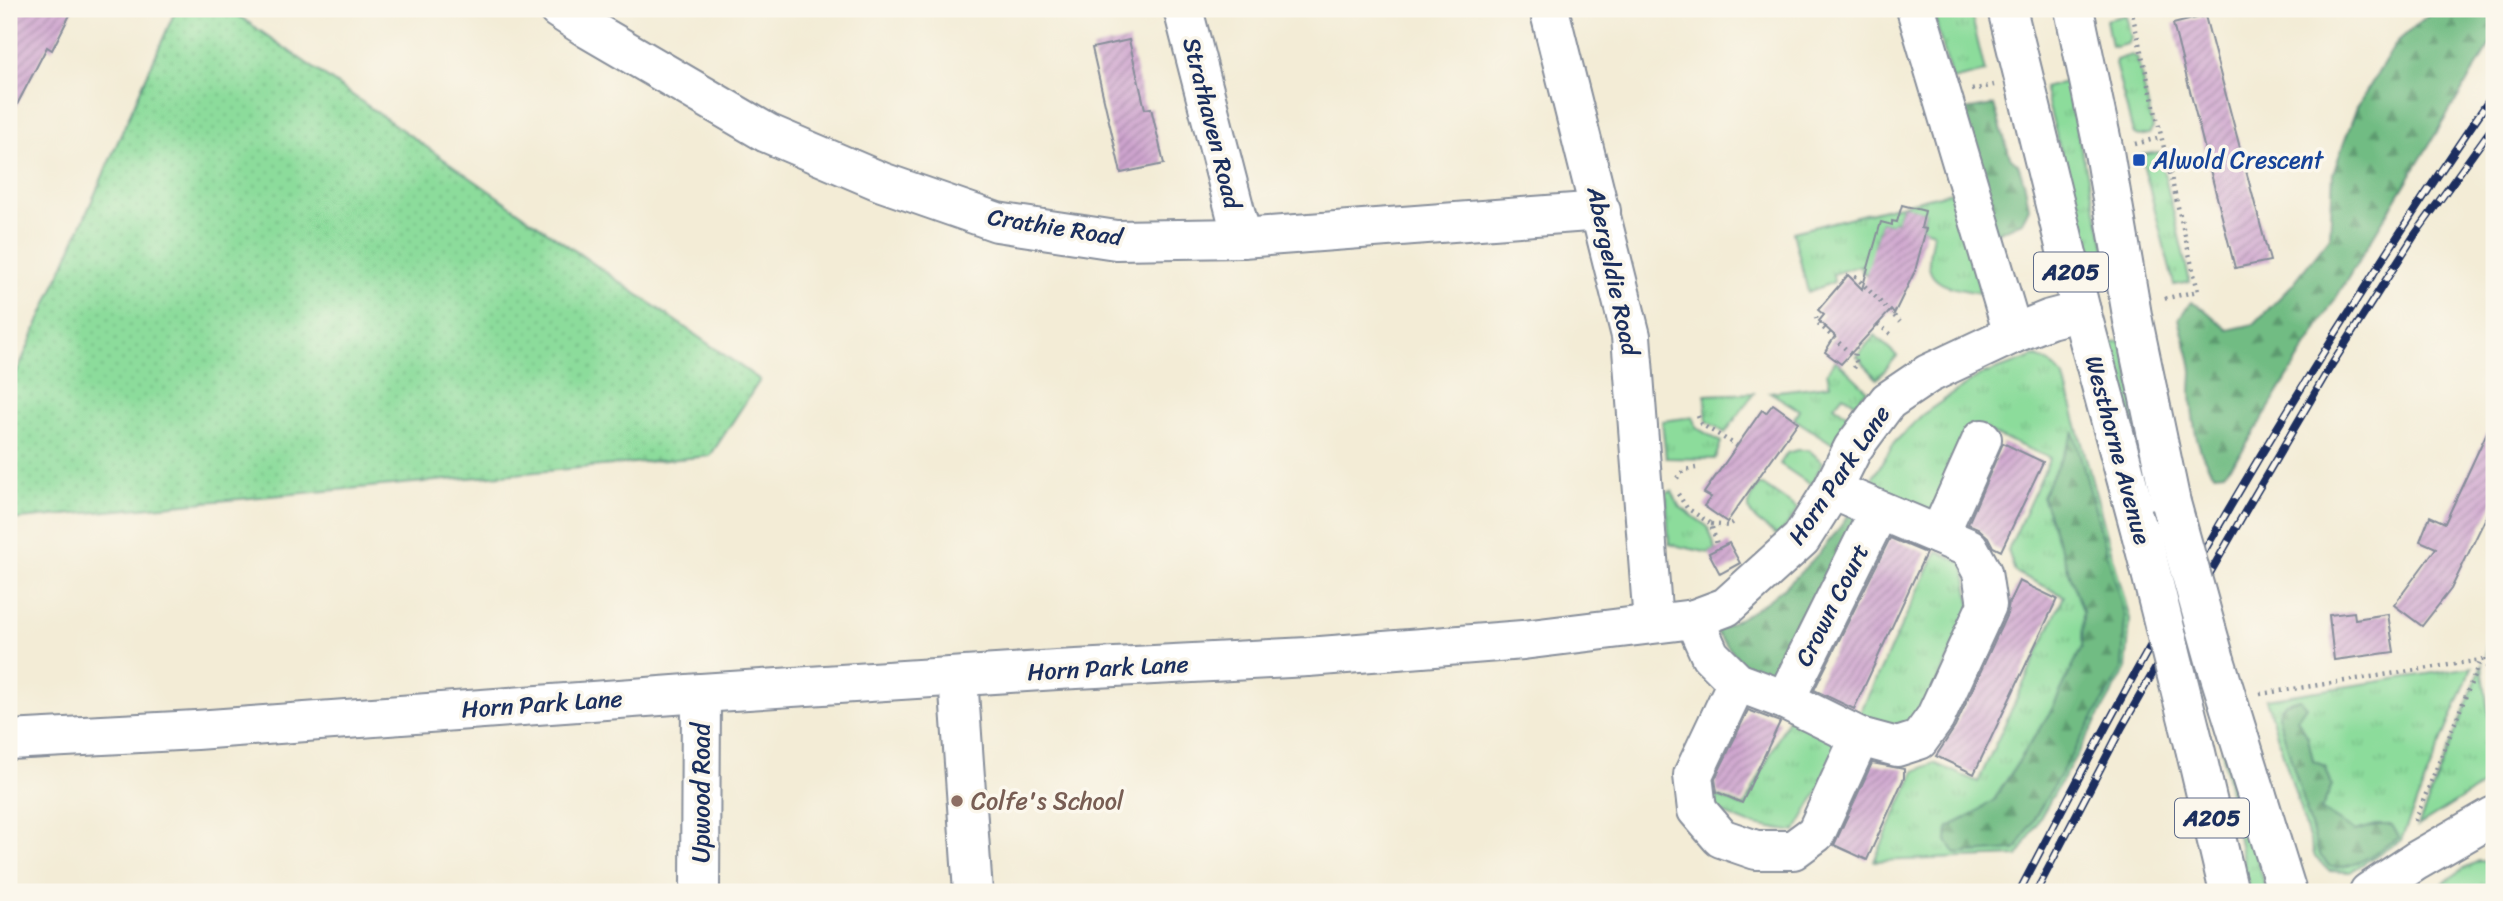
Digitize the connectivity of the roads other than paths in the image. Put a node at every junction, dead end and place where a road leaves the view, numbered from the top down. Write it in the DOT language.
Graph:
graph roads {
  1 [pos="558,9"];
  2 [pos="1183,9"];
  3 [pos="1549,9"];
  4 [pos="1916,9"];
  5 [pos="2007,9"];
  6 [pos="2074,9"];
  7 [pos="1601,211"];
  8 [pos="1242,238"];
  9 [pos="2081,311"];
  10 [pos="2013,334"];
  11 [pos="1982,439"];
  12 [pos="1832,490"];
  13 [pos="1879,511"];
  14 [pos="1939,536"];
  15 [pos="1694,619"];
  16 [pos="1653,623"];
  17 [pos="958,677"];
  18 [pos="1737,682"];
  19 [pos="701,693"];
  20 [pos="1784,700"];
  21 [pos="1860,737"];
  22 [pos="9,740"];
  23 [pos="2490,824"];
  24 [pos="700,892"];
  25 [pos="973,892"];
  26 [pos="2229,892"];
  27 [pos="2287,892"];
  28 [pos="2370,892"];
  1 -- 8 [label="main road, Crathie Road"];
  2 -- 8 [label="main road, Strathaven Road"];
  3 -- 7 [label="main road, Abergeldie Road"];
  4 -- 10 [label="main road"];
  5 -- 9 [label="main road, Westhorne Avenue / A205"];
  6 -- 27 [label="main road, Westhorne Avenue / A205, bridge"];
  7 -- 8 [label="main road, Crathie Road"];
  7 -- 16 [label="main road, Abergeldie Road"];
  9 -- 10 [label="main road, Horn Park Lane"];
  9 -- 26 [label="main road, Westhorne Avenue / A205, bridge"];
  10 -- 12 [label="main road, Horn Park Lane"];
  11 -- 14 [label="main road"];
  12 -- 13 [label="main road"];
  12 -- 15 [label="main road, Horn Park Lane"];
  13 -- 14 [label="main road"];
  13 -- 20 [label="main road, Crown Court"];
  14 -- 21 [label="main road"];
  15 -- 16 [label="main road, Horn Park Lane"];
  15 -- 18 [label="main road"];
  16 -- 17 [label="main road, Horn Park Lane"];
  17 -- 19 [label="main road, Horn Park Lane"];
  17 -- 25 [label="main road"];
  18 -- 20 [label="main road"];
  18 -- 21 [label="main road"];
  19 -- 22 [label="main road, Horn Park Lane"];
  19 -- 24 [label="main road, Upwood Road"];
  20 -- 21 [label="main road"];
  23 -- 28 [label="main road"];
}
